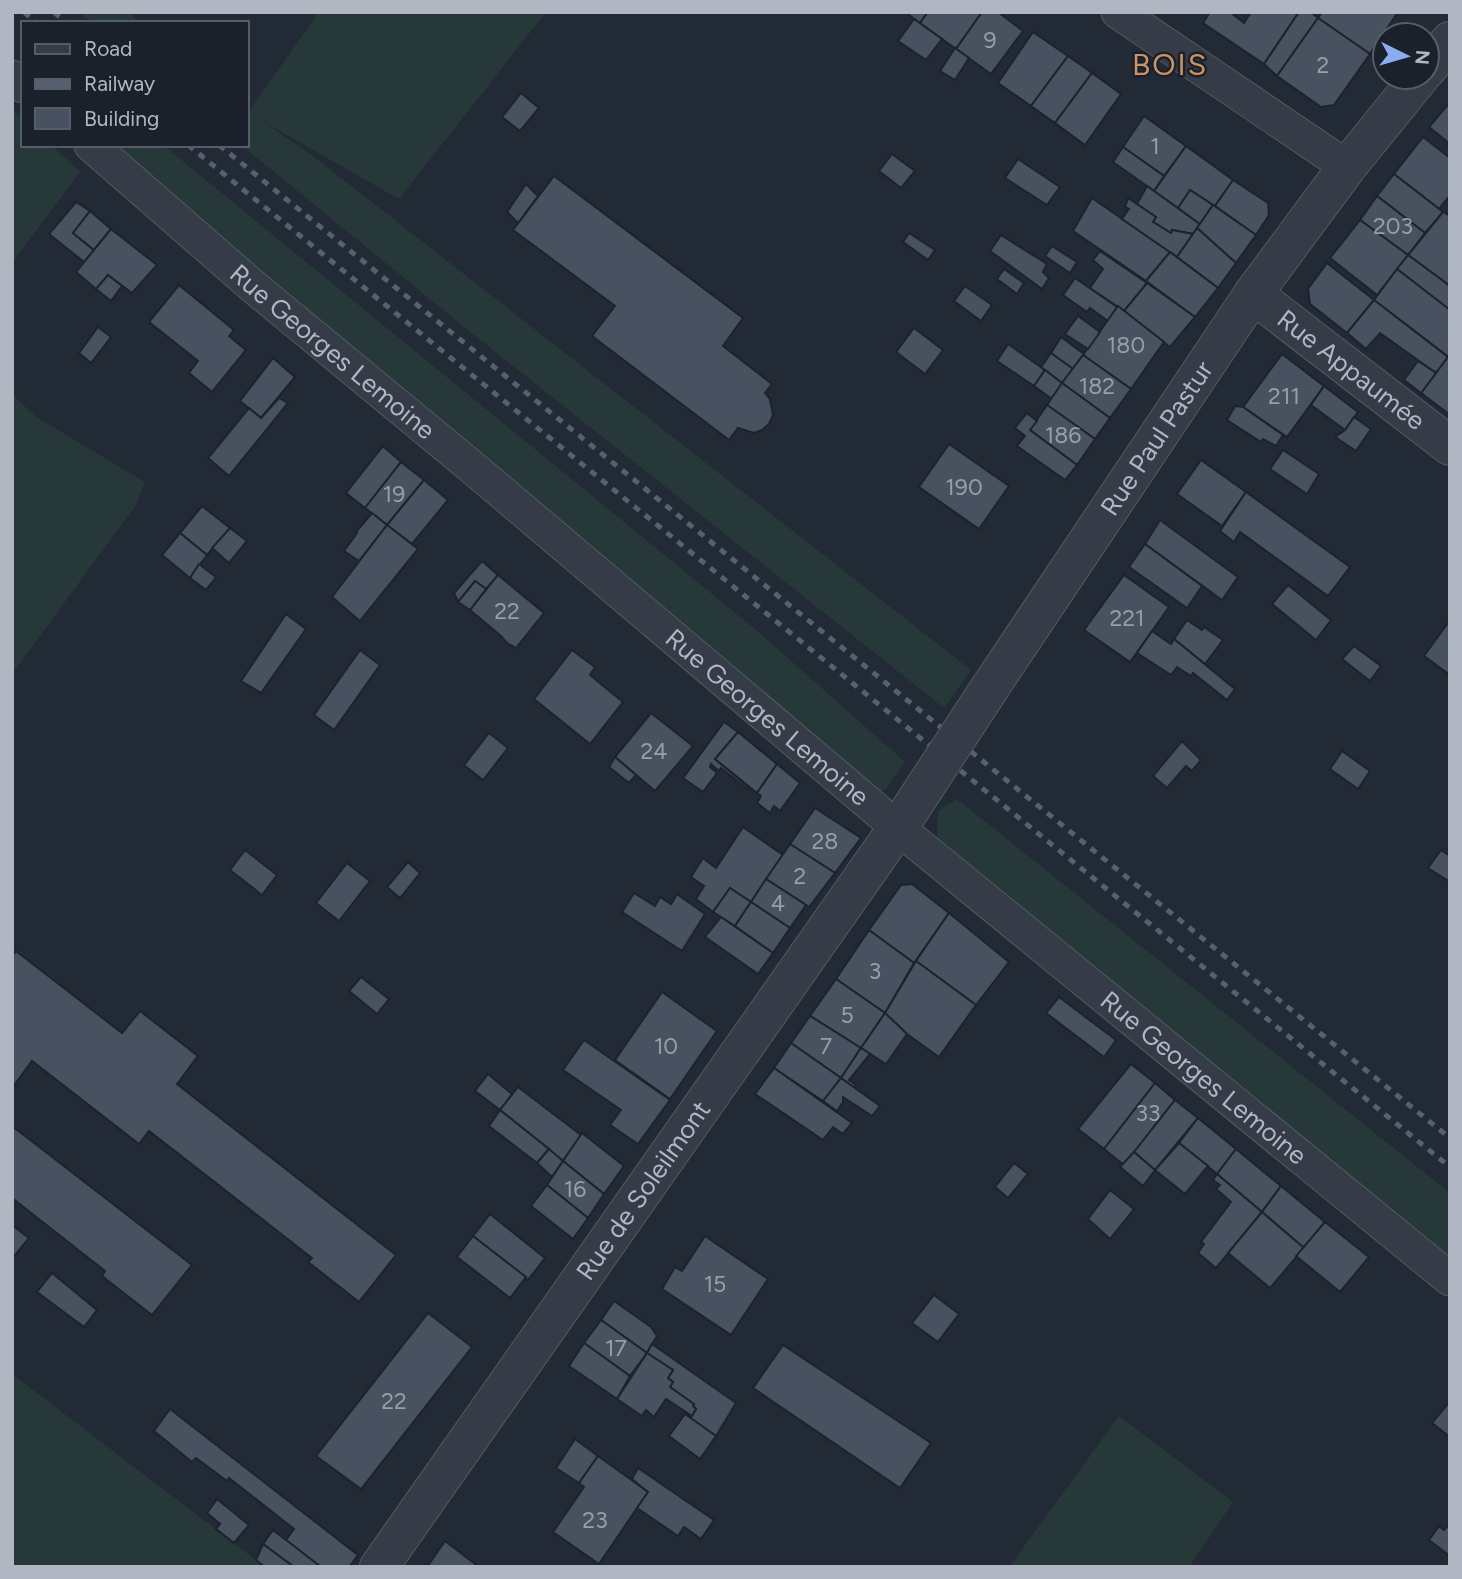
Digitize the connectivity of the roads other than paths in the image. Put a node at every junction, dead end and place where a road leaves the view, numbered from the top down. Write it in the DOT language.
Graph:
graph roads {
  1 [pos="1118,12"];
  2 [pos="1409,91"];
  3 [pos="93,147"];
  4 [pos="1347,167"];
  5 [pos="1253,294"];
  6 [pos="1450,446"];
  7 [pos="903,820"];
  8 [pos="1450,1279"];
  9 [pos="379,1567"];
  1 -- 4 [label="street"];
  2 -- 4 [label="street, Rue Paul Pastur"];
  3 -- 7 [label="street, Rue Georges Lemoine"];
  4 -- 5 [label="street, Rue Paul Pastur"];
  5 -- 6 [label="street, Rue Appaumée"];
  5 -- 7 [label="street, Rue Paul Pastur, bridge"];
  7 -- 8 [label="street, Rue Georges Lemoine"];
  7 -- 9 [label="street, Rue de Soleilmont"];
}
